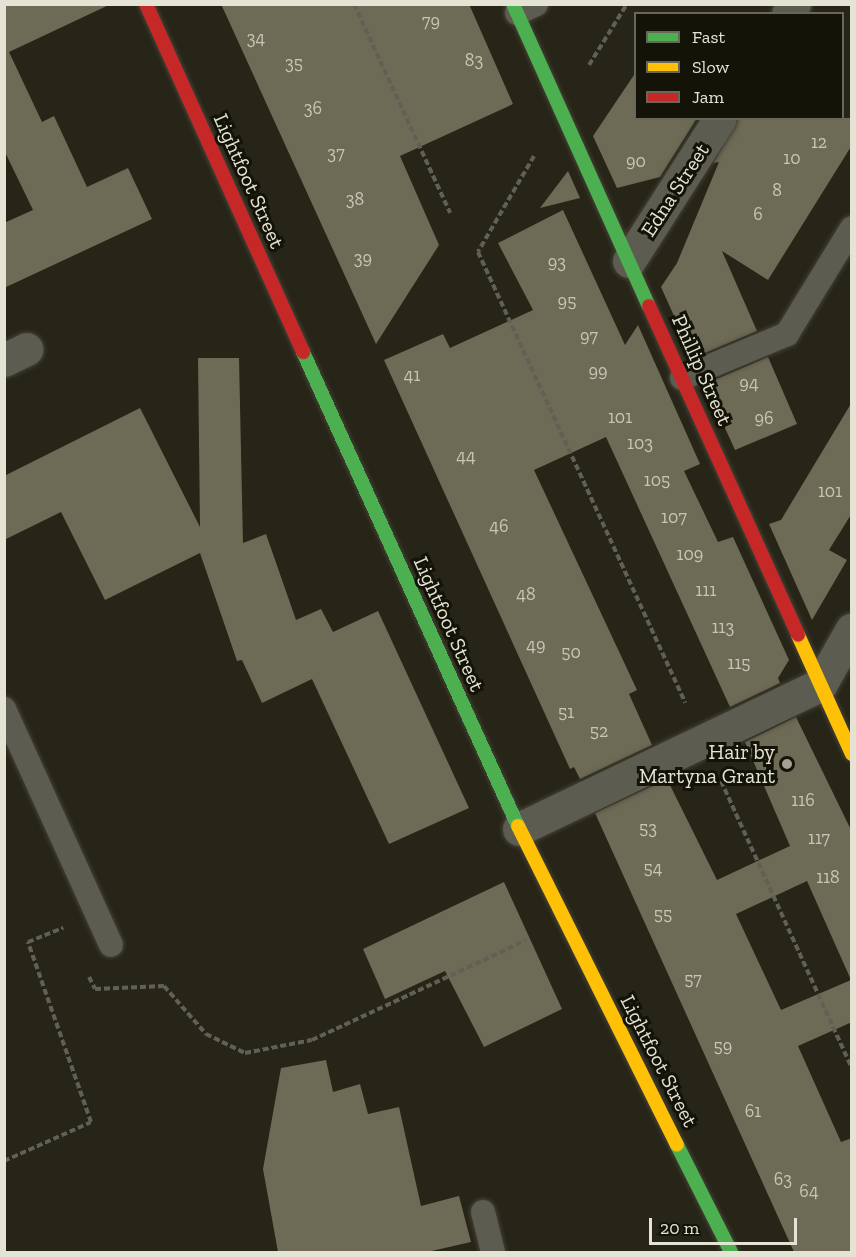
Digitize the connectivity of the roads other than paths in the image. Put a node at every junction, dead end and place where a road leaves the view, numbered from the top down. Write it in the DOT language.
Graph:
graph roads {
  1 [pos="146,4"];
  2 [pos="522,8"];
  3 [pos="719,120"];
  4 [pos="852,228"];
  5 [pos="629,261"];
  6 [pos="682,378"];
  7 [pos="852,629"];
  8 [pos="820,685"];
  9 [pos="4,709"];
  10 [pos="852,754"];
  11 [pos="519,829"];
  12 [pos="111,945"];
  13 [pos="483,1212"];
  14 [pos="493,1252"];
  15 [pos="731,1252"];
  1 -- 11 [label="street, Lightfoot Street"];
  2 -- 5 [label="street, Phillip Street"];
  3 -- 5 [label="street, Edna Street"];
  4 -- 6 [label="lane"];
  5 -- 6 [label="street, Phillip Street"];
  6 -- 8 [label="street, Phillip Street"];
  7 -- 8 [label="street"];
  8 -- 10 [label="street, Phillip Street"];
  8 -- 11 [label="street"];
  9 -- 12 [label="lane"];
  11 -- 15 [label="street, Lightfoot Street"];
  13 -- 14 [label="lane"];
}
